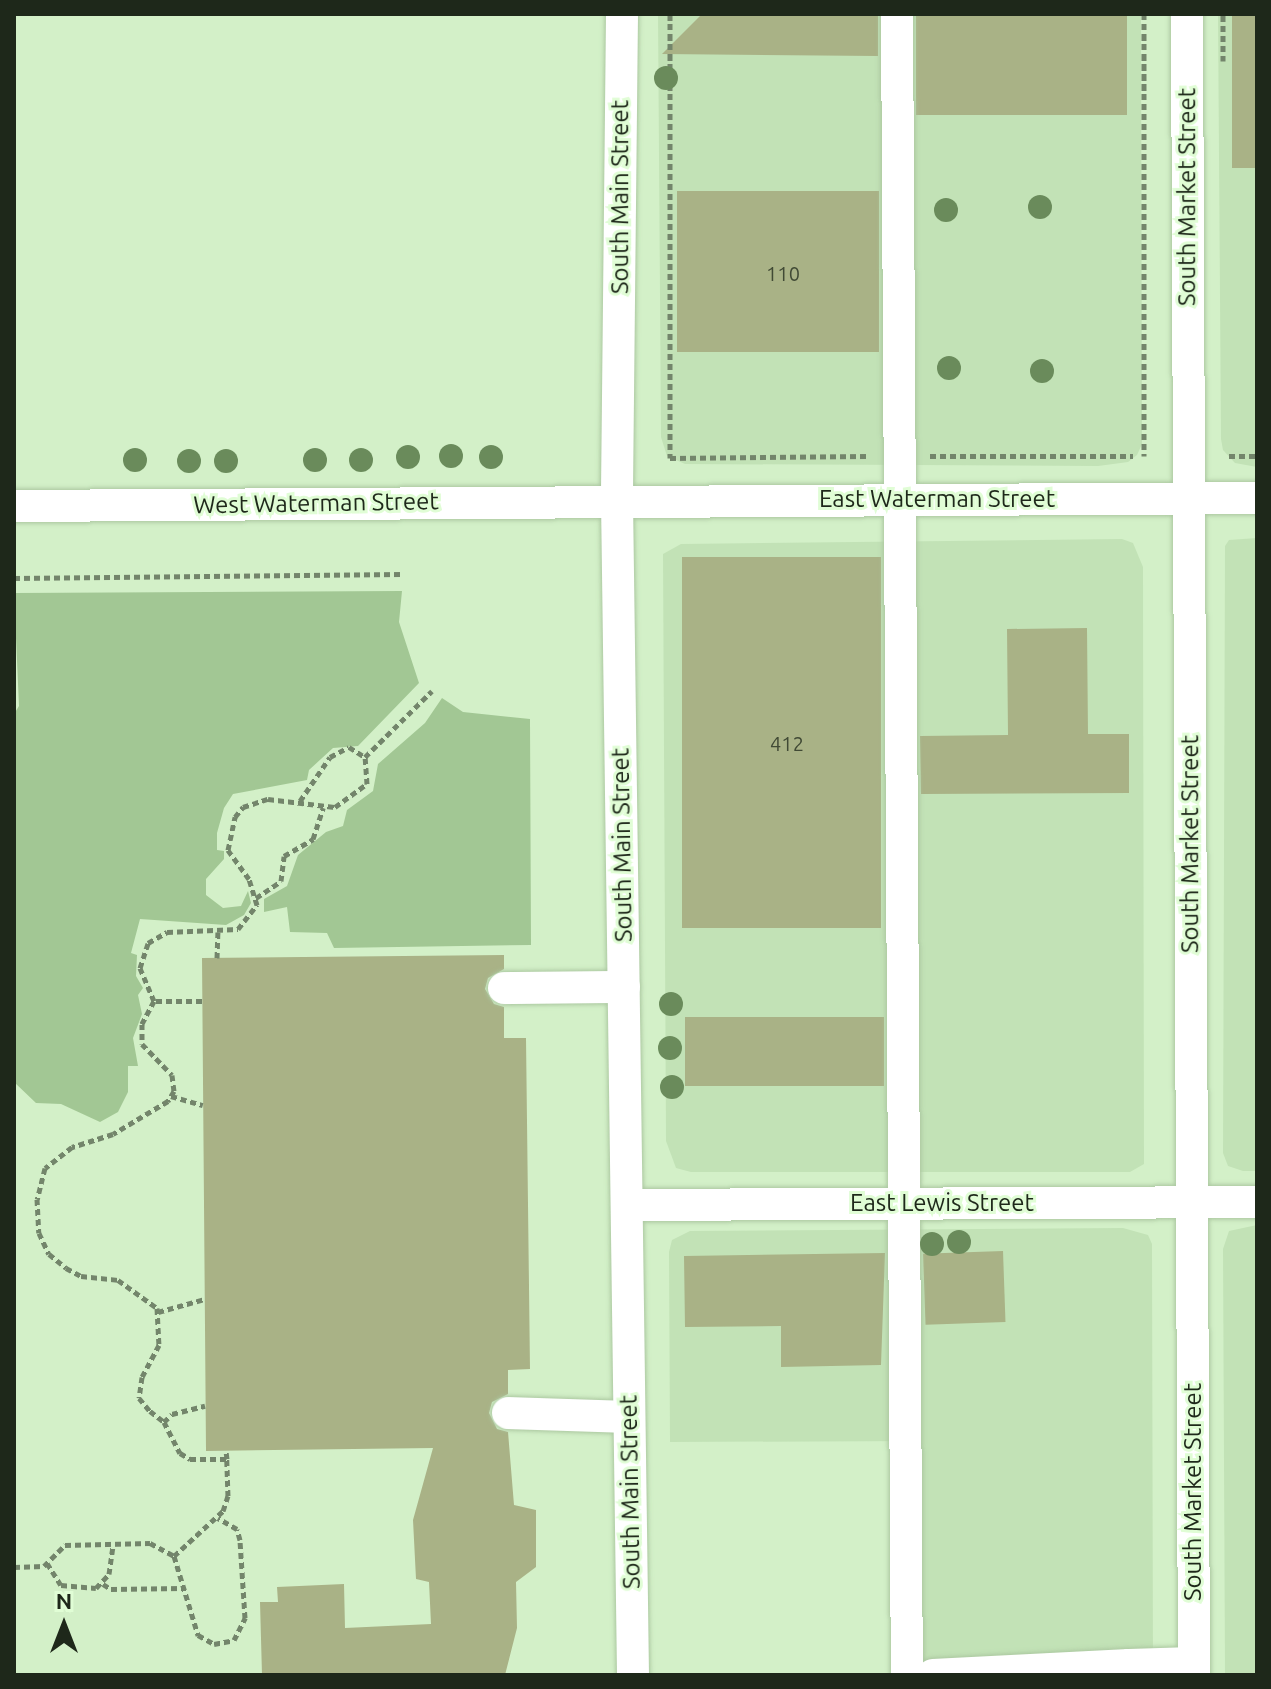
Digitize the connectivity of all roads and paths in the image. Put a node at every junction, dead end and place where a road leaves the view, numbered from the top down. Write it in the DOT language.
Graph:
graph roads {
  1 [pos="622,14"];
  2 [pos="670,14"];
  3 [pos="897,14"];
  4 [pos="1144,14"];
  5 [pos="1187,14"];
  6 [pos="1144,456"];
  7 [pos="1229,456"];
  8 [pos="1257,456"];
  9 [pos="670,458"];
  10 [pos="1189,498"];
  11 [pos="1257,498"];
  12 [pos="899,499"];
  13 [pos="617,500"];
  14 [pos="14,506"];
  15 [pos="402,574"];
  16 [pos="14,578"];
  17 [pos="432,691"];
  18 [pos="365,757"];
  19 [pos="300,801"];
  20 [pos="323,808"];
  21 [pos="256,898"];
  22 [pos="218,932"];
  23 [pos="217,958"];
  24 [pos="624,987"];
  25 [pos="504,988"];
  26 [pos="154,1001"];
  27 [pos="202,1001"];
  28 [pos="171,1096"];
  29 [pos="203,1105"];
  30 [pos="1192,1202"];
  31 [pos="1257,1202"];
  32 [pos="903,1203"];
  33 [pos="627,1205"];
  34 [pos="205,1299"];
  35 [pos="158,1312"];
  36 [pos="205,1406"];
  37 [pos="508,1413"];
  38 [pos="628,1417"];
  39 [pos="164,1422"];
  40 [pos="226,1451"];
  41 [pos="227,1459"];
  42 [pos="218,1518"];
  43 [pos="113,1545"];
  44 [pos="174,1556"];
  45 [pos="47,1563"];
  46 [pos="14,1567"];
  47 [pos="103,1584"];
  48 [pos="183,1588"];
  49 [pos="1194,1669"];
  50 [pos="1129,1670"];
  51 [pos="1081,1671"];
  52 [pos="1039,1672"];
  53 [pos="633,1675"];
  54 [pos="907,1675"];
  55 [pos="933,1675"];
  1 -- 13 [label="street, South Main Street"];
  2 -- 9 [label="path"];
  3 -- 12 [label="street"];
  4 -- 6 [label="path"];
  5 -- 10 [label="street, South Market Street"];
  7 -- 8 [label="path"];
  10 -- 11 [label="street, East Waterman Street"];
  10 -- 12 [label="street, East Waterman Street"];
  10 -- 30 [label="street, South Market Street"];
  12 -- 13 [label="street, East Waterman Street"];
  12 -- 32 [label="street"];
  13 -- 14 [label="street, West Waterman Street"];
  13 -- 24 [label="street, South Main Street"];
  15 -- 16 [label="path"];
  17 -- 18 [label="path"];
  18 -- 19 [label="path"];
  18 -- 20 [label="path"];
  19 -- 20 [label="path"];
  19 -- 21 [label="path"];
  20 -- 21 [label="path"];
  21 -- 22 [label="path"];
  22 -- 23 [label="path"];
  22 -- 26 [label="path"];
  24 -- 25 [label="street"];
  24 -- 33 [label="street, South Main Street"];
  26 -- 27 [label="path"];
  26 -- 28 [label="path"];
  28 -- 29 [label="path"];
  28 -- 35 [label="path"];
  30 -- 31 [label="street, East Lewis Street"];
  30 -- 32 [label="street, East Lewis Street"];
  30 -- 49 [label="street, South Market Street"];
  32 -- 33 [label="street, East Lewis Street"];
  32 -- 54 [label="street"];
  33 -- 38 [label="street, South Main Street"];
  34 -- 35 [label="path"];
  35 -- 39 [label="path"];
  36 -- 39 [label="path"];
  37 -- 38 [label="street"];
  38 -- 53 [label="street, South Main Street"];
  39 -- 41 [label="path"];
  40 -- 41 [label="path"];
  41 -- 42 [label="path"];
  42 -- 44 [label="path"];
  42 -- 48 [label="path"];
  43 -- 44 [label="path"];
  43 -- 45 [label="path"];
  43 -- 47 [label="path"];
  44 -- 48 [label="path"];
  45 -- 46 [label="path"];
  45 -- 47 [label="path"];
  47 -- 48 [label="path"];
  49 -- 50 [label="street"];
  50 -- 51 [label="street"];
  51 -- 52 [label="street"];
  52 -- 55 [label="street"];
}
